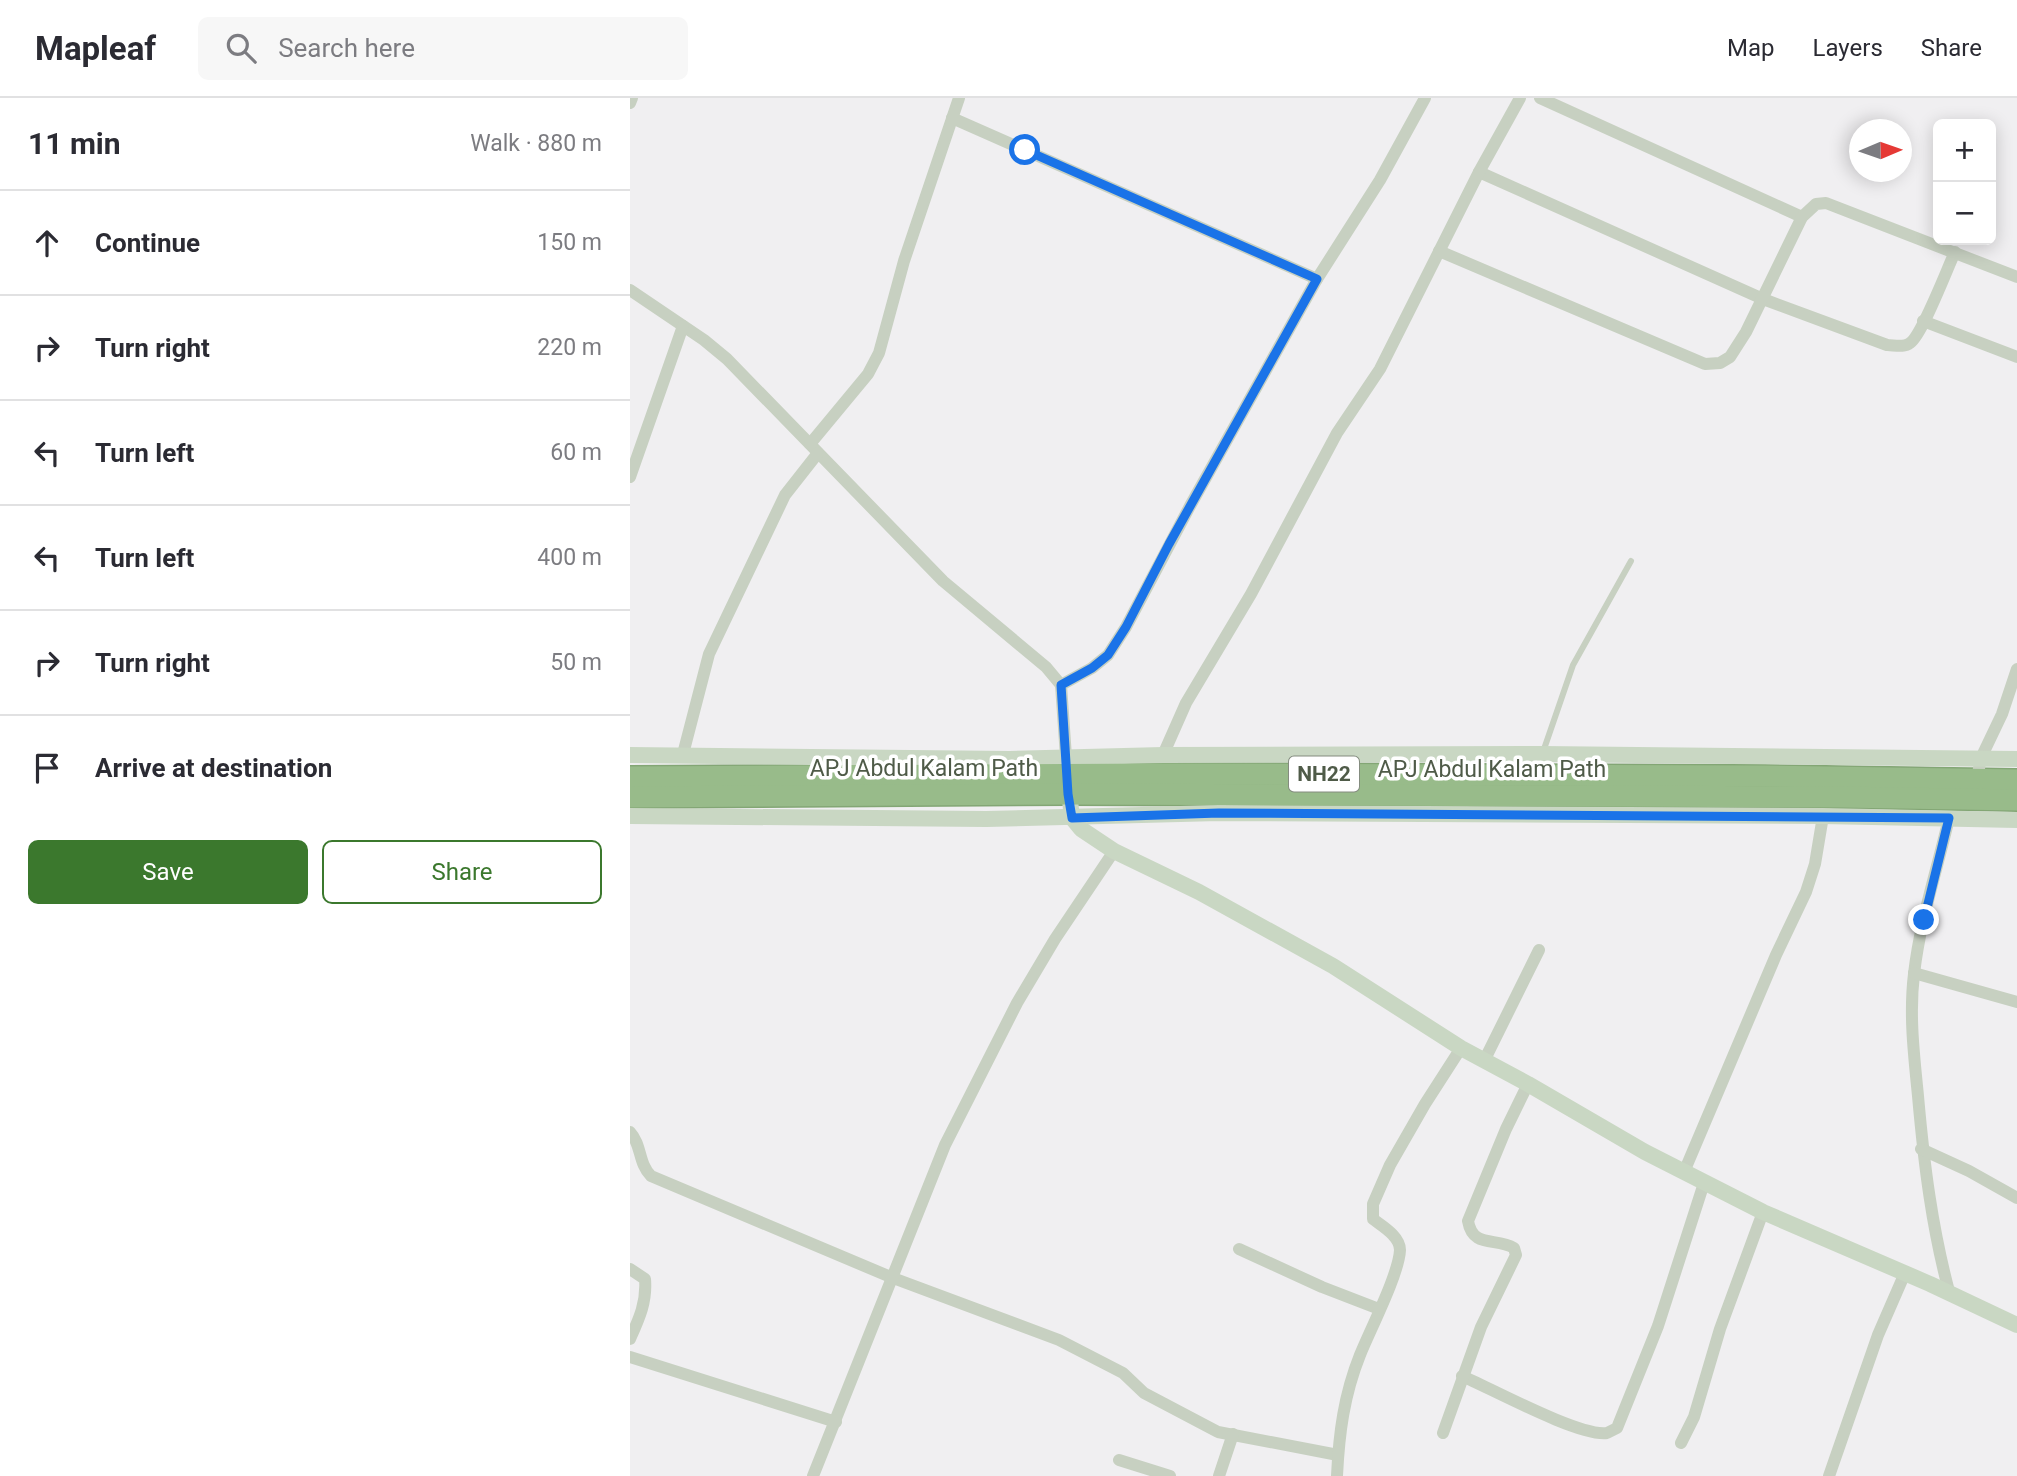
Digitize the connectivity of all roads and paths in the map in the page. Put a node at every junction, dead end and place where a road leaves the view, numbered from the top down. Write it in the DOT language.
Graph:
graph roads {
  1 [pos="632,98"];
  2 [pos="959,98"];
  3 [pos="1425,98"];
  4 [pos="1520,98"];
  5 [pos="1540,98"];
  6 [pos="630,103"];
  7 [pos="952,118"];
  8 [pos="1479,172"];
  9 [pos="1802,217"];
  10 [pos="1439,251"];
  11 [pos="1955,252"];
  12 [pos="2017,277"];
  13 [pos="1317,279"];
  14 [pos="630,290"];
  15 [pos="1763,299"];
  16 [pos="1923,321"];
  17 [pos="683,326"];
  18 [pos="2017,357"];
  19 [pos="814,448"];
  20 [pos="630,477"];
  21 [pos="1631,561"];
  22 [pos="2017,669"];
  23 [pos="1061,685"];
  24 [pos="683,754"];
  25 [pos="1542,754"];
  26 [pos="630,755"];
  27 [pos="1163,755"];
  28 [pos="1980,758"];
  29 [pos="2017,759"];
  30 [pos="1067,775"];
  31 [pos="630,776"];
  32 [pos="1887,778"];
  33 [pos="2017,780"];
  34 [pos="1976,789"];
  35 [pos="630,797"];
  36 [pos="2017,800"];
  37 [pos="630,816"];
  38 [pos="1823,816"];
  39 [pos="1072,818"];
  40 [pos="1949,818"];
  41 [pos="2017,820"];
  42 [pos="1114,851"];
  43 [pos="1539,950"];
  44 [pos="1914,973"];
  45 [pos="2017,1002"];
  46 [pos="1461,1048"];
  47 [pos="1485,1059"];
  48 [pos="1528,1084"];
  49 [pos="630,1132"];
  50 [pos="1922,1149"];
  51 [pos="1684,1172"];
  52 [pos="1704,1183"];
  53 [pos="2017,1198"];
  54 [pos="1763,1212"];
  55 [pos="1239,1249"];
  56 [pos="630,1269"];
  57 [pos="1905,1273"];
  58 [pos="893,1278"];
  59 [pos="1951,1295"];
  60 [pos="1379,1309"];
  61 [pos="2017,1325"];
  62 [pos="630,1339"];
  63 [pos="630,1357"];
  64 [pos="1462,1376"];
  65 [pos="836,1422"];
  66 [pos="1443,1433"];
  67 [pos="1233,1434"];
  68 [pos="1681,1444"];
  69 [pos="1338,1455"];
  70 [pos="1119,1460"];
  71 [pos="813,1476"];
  72 [pos="1170,1476"];
  73 [pos="1219,1476"];
  74 [pos="1337,1476"];
  75 [pos="1829,1476"];
  1 -- 6 [label="street"];
  2 -- 7 [label="street"];
  3 -- 13 [label="street"];
  4 -- 8 [label="street"];
  5 -- 9 [label="street"];
  7 -- 13 [label="street"];
  7 -- 19 [label="street"];
  8 -- 10 [label="street"];
  8 -- 15 [label="street"];
  9 -- 11 [label="street"];
  9 -- 15 [label="street"];
  10 -- 15 [label="street"];
  10 -- 27 [label="street"];
  11 -- 12 [label="street"];
  11 -- 16 [label="street"];
  13 -- 23 [label="street"];
  14 -- 17 [label="street"];
  15 -- 16 [label="street"];
  16 -- 18 [label="street"];
  17 -- 19 [label="street"];
  17 -- 20 [label="street"];
  19 -- 23 [label="street"];
  19 -- 24 [label="street"];
  21 -- 25 [label="lane"];
  22 -- 28 [label="street"];
  23 -- 30 [label="street"];
  24 -- 26 [label="street, NH22"];
  24 -- 30 [label="street, NH22"];
  25 -- 27 [label="street, NH22"];
  25 -- 32 [label="street, NH22"];
  27 -- 30 [label="street, NH22"];
  28 -- 29 [label="street, NH22"];
  28 -- 32 [label="street, NH22"];
  28 -- 34 [label="street"];
  30 -- 31 [label="highway, APJ Abdul Kalam Path / NH22"];
  30 -- 32 [label="highway, APJ Abdul Kalam Path / NH22"];
  30 -- 35 [label="highway, APJ Abdul Kalam Path / NH22"];
  30 -- 39 [label="street"];
  32 -- 34 [label="highway, APJ Abdul Kalam Path / NH22"];
  33 -- 34 [label="highway, APJ Abdul Kalam Path / NH22"];
  34 -- 36 [label="highway, APJ Abdul Kalam Path / NH22"];
  37 -- 39 [label="street, NH22"];
  38 -- 39 [label="street, NH22"];
  38 -- 40 [label="street, NH22"];
  38 -- 51 [label="street"];
  39 -- 42 [label="street"];
  40 -- 41 [label="street, NH22"];
  40 -- 44 [label="street"];
  42 -- 46 [label="street"];
  42 -- 58 [label="street"];
  43 -- 47 [label="street"];
  44 -- 45 [label="street"];
  44 -- 50 [label="street"];
  46 -- 47 [label="street"];
  46 -- 60 [label="street"];
  47 -- 48 [label="street"];
  48 -- 51 [label="street"];
  48 -- 64 [label="street"];
  49 -- 58 [label="street"];
  50 -- 53 [label="street"];
  50 -- 59 [label="street"];
  51 -- 52 [label="street"];
  52 -- 54 [label="street"];
  52 -- 64 [label="street"];
  54 -- 57 [label="street"];
  54 -- 68 [label="street"];
  55 -- 60 [label="street"];
  56 -- 62 [label="street"];
  57 -- 59 [label="street"];
  57 -- 75 [label="street"];
  58 -- 65 [label="street"];
  58 -- 67 [label="street"];
  59 -- 61 [label="street"];
  60 -- 69 [label="street"];
  63 -- 65 [label="street"];
  64 -- 66 [label="street"];
  65 -- 71 [label="street"];
  67 -- 69 [label="street"];
  67 -- 73 [label="street"];
  69 -- 74 [label="street"];
  70 -- 72 [label="street"];
}
